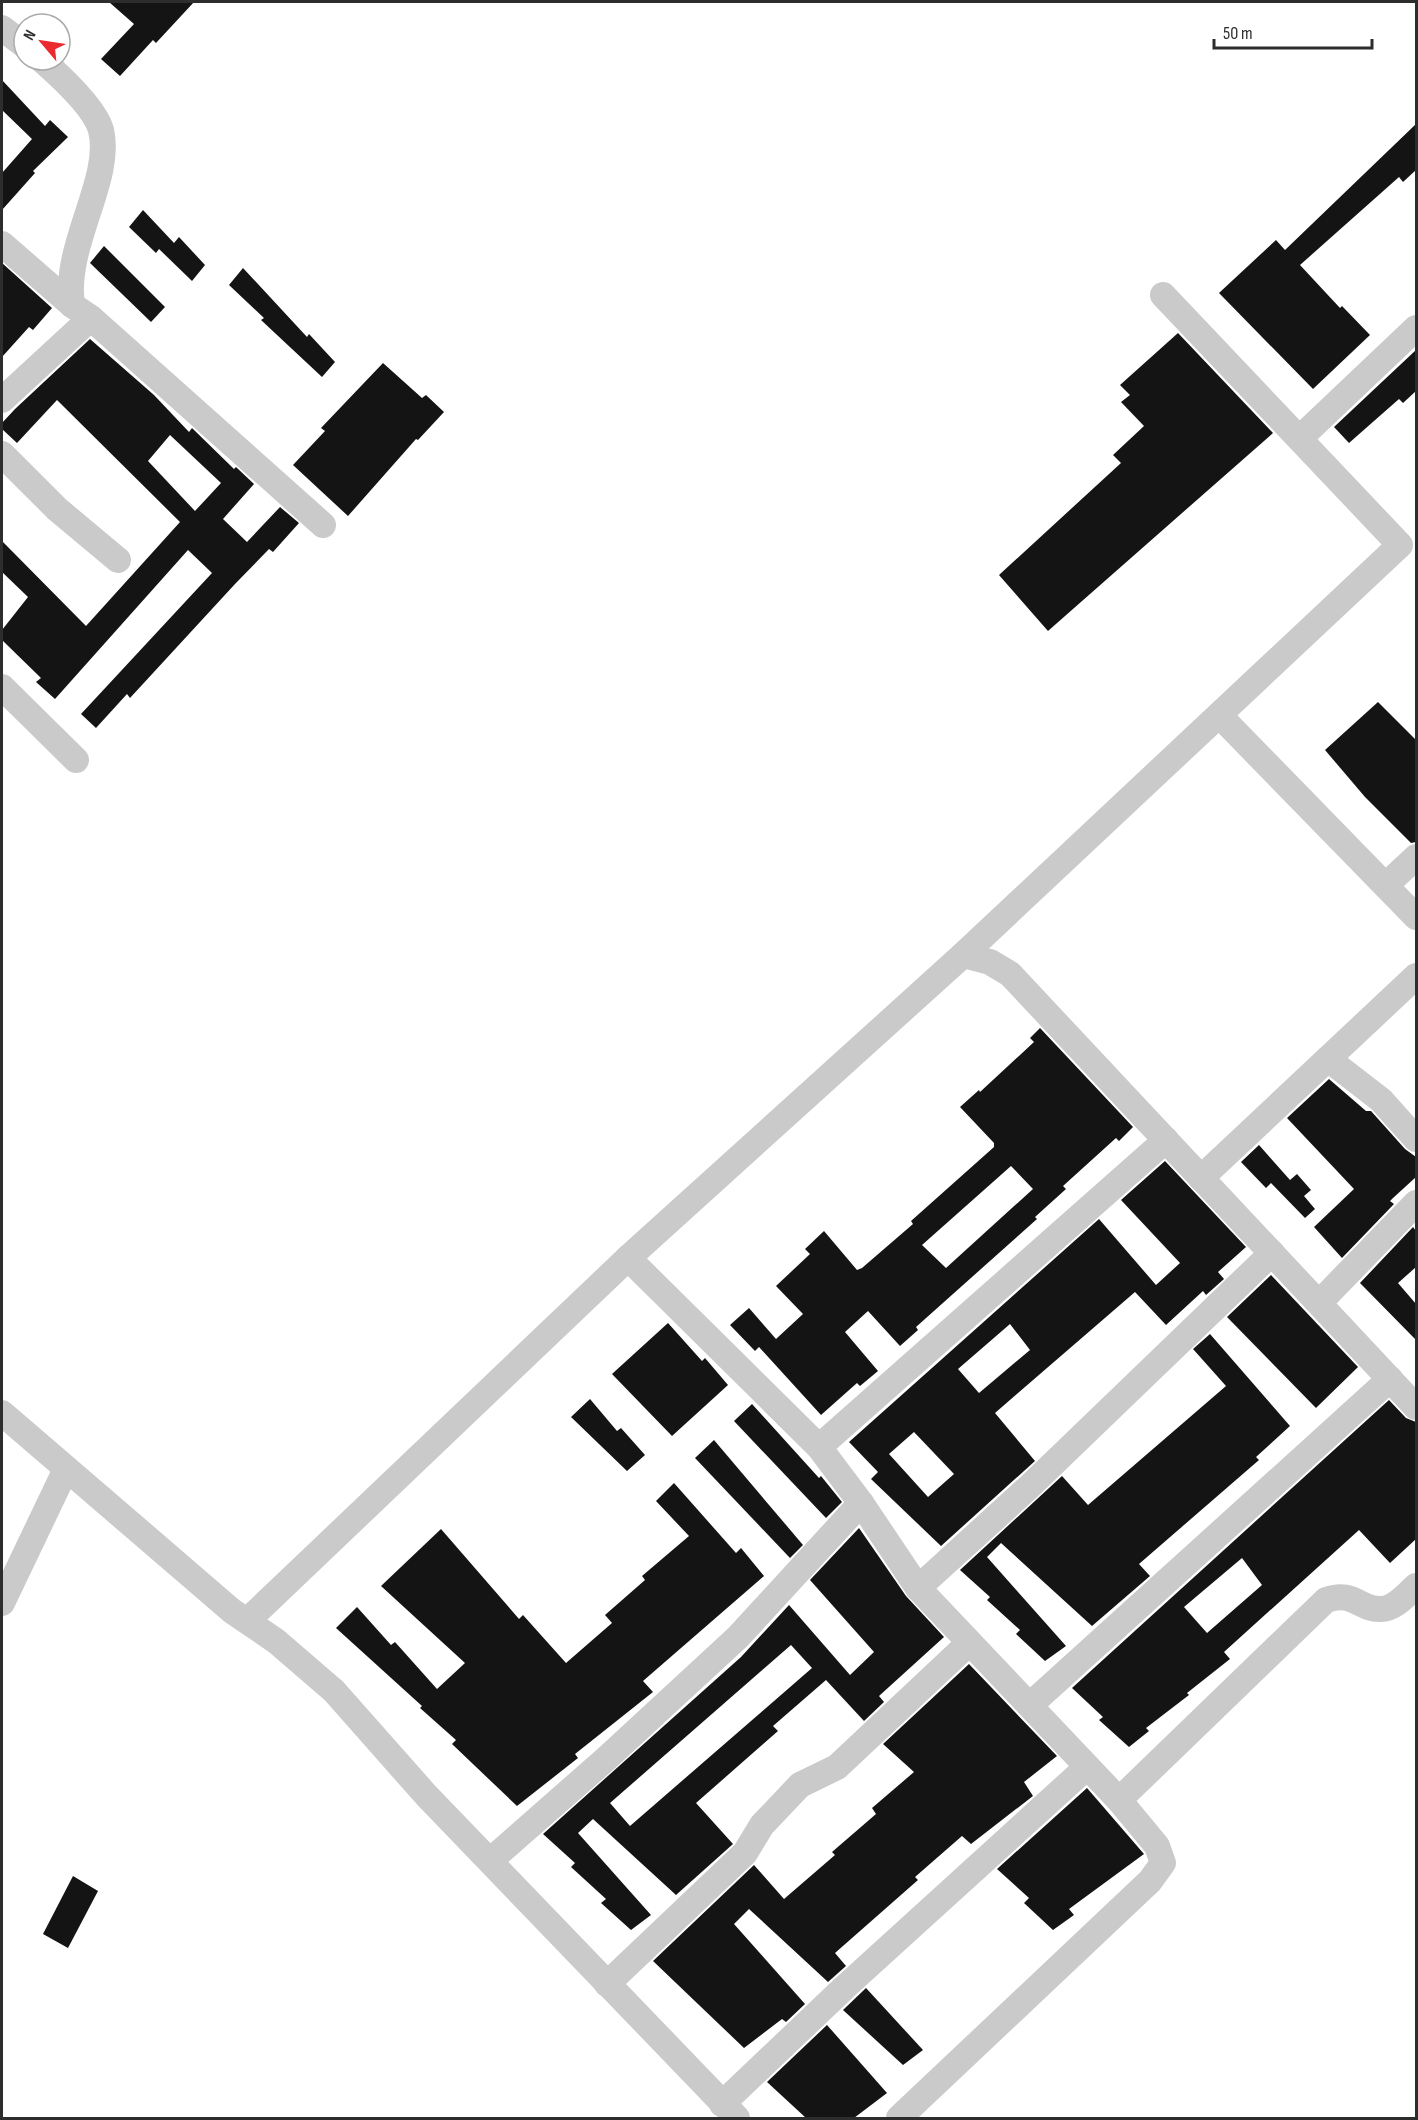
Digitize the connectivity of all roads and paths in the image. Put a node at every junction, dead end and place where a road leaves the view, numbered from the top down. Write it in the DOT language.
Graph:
graph roads {
  1 [pos="54,72"];
  2 [pos="2,244"];
  3 [pos="1163,295"];
  4 [pos="82,312"];
  5 [pos="1416,328"];
  6 [pos="2,400"];
  7 [pos="1300,438"];
  8 [pos="2,454"];
  9 [pos="323,525"];
  10 [pos="118,560"];
  11 [pos="2,687"];
  12 [pos="1220,716"];
  13 [pos="76,760"];
  14 [pos="1416,857"];
  15 [pos="1386,885"];
  16 [pos="1416,917"];
  17 [pos="963,955"];
  18 [pos="1416,976"];
  19 [pos="1328,1059"];
  20 [pos="1416,1139"];
  21 [pos="1166,1140"];
  22 [pos="1202,1178"];
  23 [pos="1416,1203"];
  24 [pos="1272,1253"];
  25 [pos="628,1258"];
  26 [pos="1319,1304"];
  27 [pos="1390,1379"];
  28 [pos="1416,1407"];
  29 [pos="2,1413"];
  30 [pos="819,1447"];
  31 [pos="66,1469"];
  32 [pos="861,1503"];
  33 [pos="1416,1586"];
  34 [pos="918,1588"];
  35 [pos="3,1597"];
  36 [pos="248,1620"];
  37 [pos="969,1643"];
  38 [pos="1030,1705"];
  39 [pos="1087,1767"];
  40 [pos="1119,1800"];
  41 [pos="490,1860"];
  42 [pos="607,1983"];
  43 [pos="729,2111"];
  44 [pos="899,2118"];
  1 -- 4 [label="street"];
  2 -- 4 [label="street"];
  3 -- 7 [label="street"];
  4 -- 6 [label="street"];
  4 -- 9 [label="street"];
  5 -- 7 [label="street"];
  7 -- 12 [label="street"];
  8 -- 10 [label="street"];
  11 -- 13 [label="street"];
  12 -- 15 [label="street"];
  12 -- 17 [label="street"];
  14 -- 15 [label="street"];
  15 -- 16 [label="street"];
  17 -- 21 [label="street"];
  17 -- 25 [label="street"];
  18 -- 19 [label="street"];
  19 -- 20 [label="street"];
  19 -- 22 [label="street"];
  21 -- 22 [label="street"];
  21 -- 30 [label="street"];
  22 -- 24 [label="street"];
  23 -- 26 [label="street"];
  24 -- 26 [label="street"];
  24 -- 34 [label="street"];
  25 -- 30 [label="street"];
  25 -- 36 [label="street"];
  26 -- 27 [label="street"];
  27 -- 28 [label="street"];
  27 -- 38 [label="street"];
  29 -- 31 [label="street"];
  30 -- 32 [label="street"];
  31 -- 35 [label="street"];
  31 -- 36 [label="street"];
  32 -- 34 [label="street"];
  32 -- 41 [label="street"];
  33 -- 40 [label="street"];
  34 -- 37 [label="street"];
  36 -- 41 [label="street"];
  37 -- 38 [label="street"];
  37 -- 42 [label="street"];
  38 -- 39 [label="street"];
  39 -- 40 [label="street"];
  39 -- 43 [label="street"];
  40 -- 44 [label="street"];
  41 -- 42 [label="street"];
  42 -- 43 [label="street"];
}
